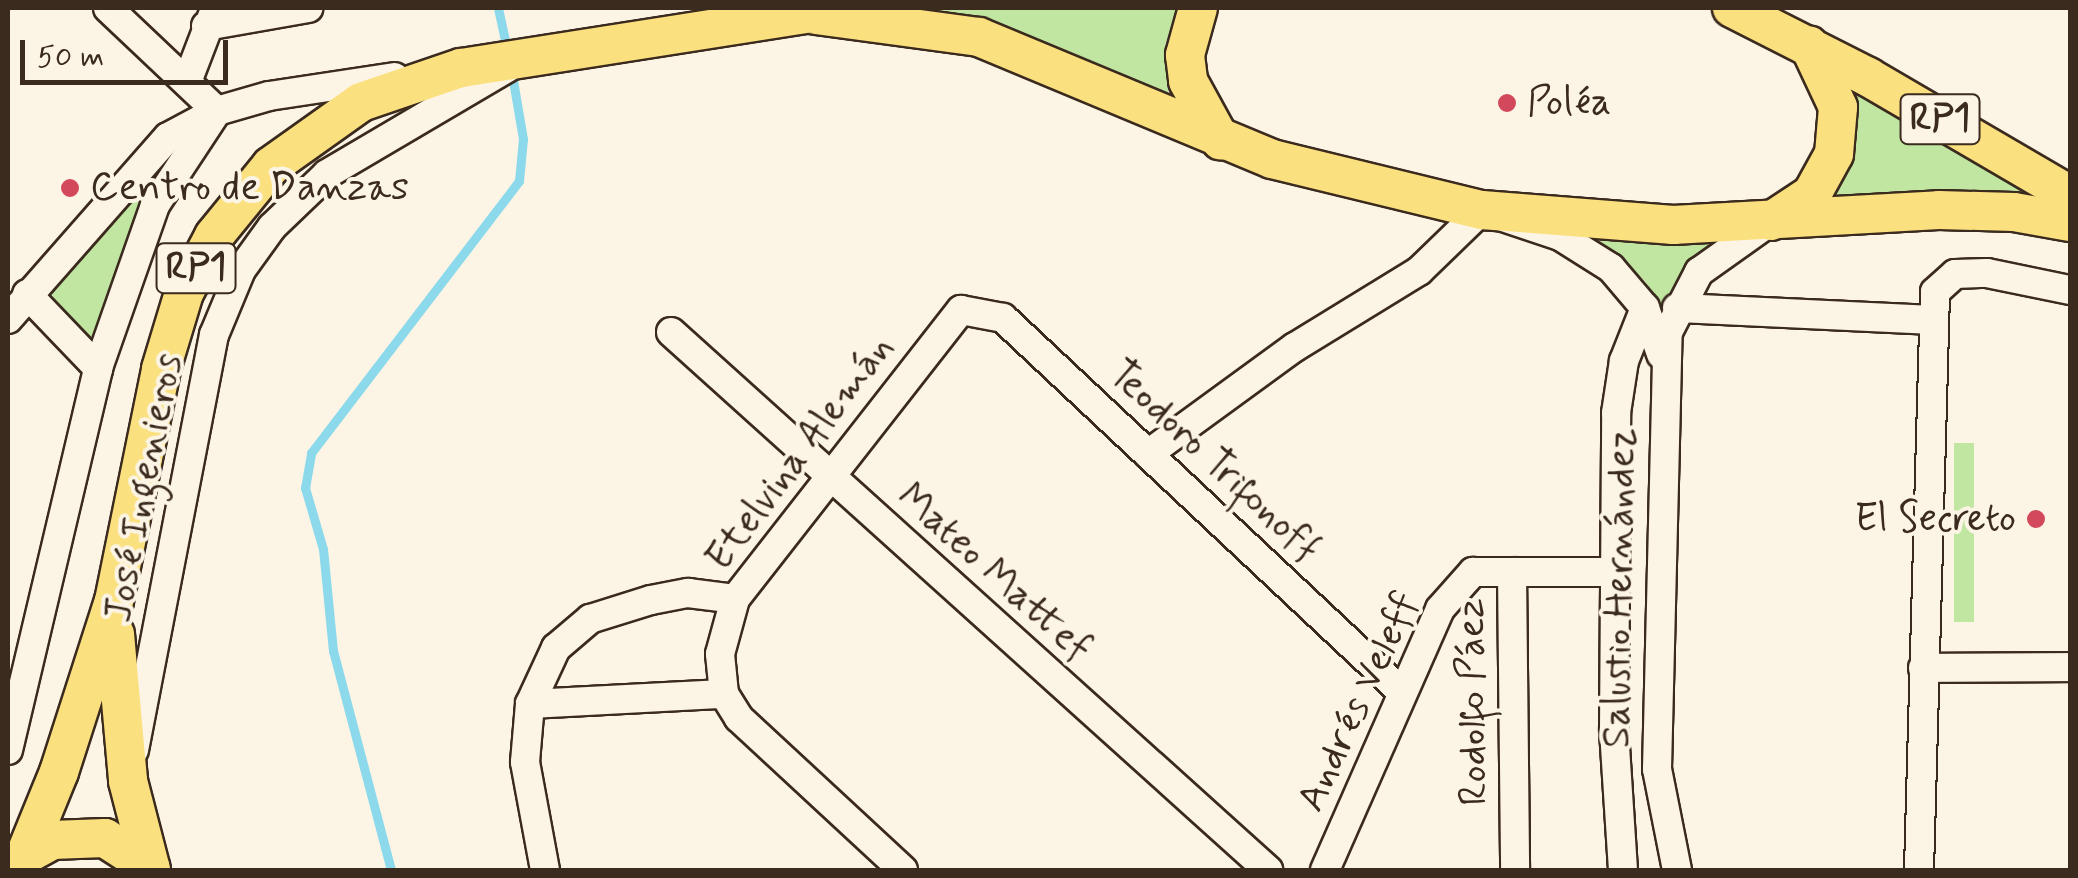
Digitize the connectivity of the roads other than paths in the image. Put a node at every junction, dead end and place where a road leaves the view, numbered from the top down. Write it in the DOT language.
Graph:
graph roads {
  1 [pos="108,8"];
  2 [pos="308,8"];
  3 [pos="1198,8"];
  4 [pos="1732,8"];
  5 [pos="829,11"];
  6 [pos="210,17"];
  7 [pos="1809,46"];
  8 [pos="524,58"];
  9 [pos="460,68"];
  10 [pos="188,82"];
  11 [pos="218,110"];
  12 [pos="1222,140"];
  13 [pos="2070,196"];
  14 [pos="1482,210"];
  15 [pos="1769,222"];
  16 [pos="2070,222"];
  17 [pos="2070,290"];
  18 [pos="27,294"];
  19 [pos="1645,308"];
  20 [pos="1676,308"];
  21 [pos="960,310"];
  22 [pos="8,319"];
  23 [pos="1930,320"];
  24 [pos="670,332"];
  25 [pos="98,368"];
  26 [pos="1663,375"];
  27 [pos="1148,454"];
  28 [pos="829,480"];
  29 [pos="1473,572"];
  30 [pos="1512,572"];
  31 [pos="1615,572"];
  32 [pos="735,599"];
  33 [pos="114,602"];
  34 [pos="2070,667"];
  35 [pos="1923,668"];
  36 [pos="1402,692"];
  37 [pos="724,694"];
  38 [pos="530,704"];
  39 [pos="8,750"];
  40 [pos="128,781"];
  41 [pos="24,862"];
  42 [pos="150,869"];
  43 [pos="545,870"];
  44 [pos="903,870"];
  45 [pos="1268,870"];
  46 [pos="1324,870"];
  47 [pos="1515,870"];
  48 [pos="1623,870"];
  49 [pos="1675,870"];
  50 [pos="1918,870"];
  1 -- 10 [label="street"];
  2 -- 6 [label="street"];
  3 -- 12 [label="main road"];
  4 -- 7 [label="main road, RP1"];
  5 -- 8 [label="main road, RP1"];
  5 -- 12 [label="main road, RP1"];
  6 -- 10 [label="street"];
  7 -- 13 [label="main road, RP1"];
  7 -- 15 [label="main road, RP1"];
  8 -- 9 [label="main road, RP1"];
  8 -- 40 [label="street, José Ingenieros"];
  9 -- 11 [label="street"];
  9 -- 33 [label="main road, RP1"];
  10 -- 11 [label="street"];
  11 -- 18 [label="street"];
  11 -- 25 [label="street"];
  12 -- 14 [label="main road, RP1"];
  14 -- 15 [label="main road, RP1"];
  14 -- 19 [label="street"];
  14 -- 27 [label="street"];
  15 -- 16 [label="main road"];
  15 -- 20 [label="street"];
  17 -- 23 [label="street"];
  18 -- 22 [label="street"];
  18 -- 25 [label="street"];
  19 -- 26 [label="street"];
  19 -- 31 [label="street"];
  20 -- 23 [label="street"];
  20 -- 26 [label="street, Salustio Hernández"];
  21 -- 27 [label="street, Teodoro Trifonoff"];
  21 -- 28 [label="street, Etelvina Alemán"];
  23 -- 35 [label="street"];
  24 -- 28 [label="street, Mateo Mattef"];
  25 -- 39 [label="street"];
  26 -- 49 [label="street, Salustio Hernández"];
  27 -- 36 [label="street, Teodoro Trifonoff"];
  28 -- 32 [label="street, Etelvina Alemán"];
  28 -- 45 [label="street, Mateo Mattef"];
  29 -- 30 [label="street, Rodolfo Páez"];
  29 -- 36 [label="street, Andrés Veleff"];
  30 -- 31 [label="street"];
  30 -- 47 [label="street, Rodolfo Páez"];
  31 -- 48 [label="street"];
  32 -- 37 [label="street, Etelvina Alemán"];
  32 -- 38 [label="street"];
  33 -- 40 [label="main road, RP1"];
  33 -- 41 [label="main road, RP1"];
  34 -- 35 [label="street"];
  35 -- 50 [label="street"];
  36 -- 46 [label="street, Andrés Veleff"];
  37 -- 38 [label="street"];
  37 -- 44 [label="street"];
  38 -- 43 [label="street"];
  40 -- 42 [label="main road, RP1"];
  41 -- 42 [label="main road, RP1"];
}
